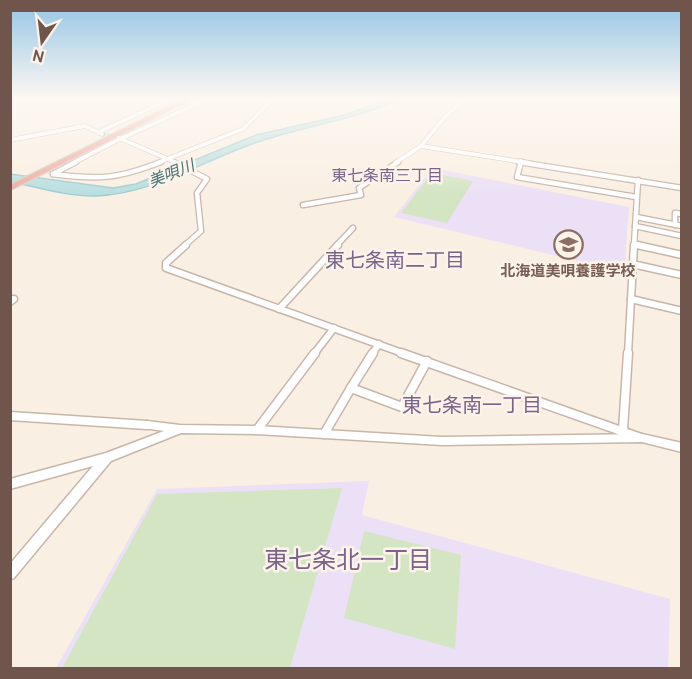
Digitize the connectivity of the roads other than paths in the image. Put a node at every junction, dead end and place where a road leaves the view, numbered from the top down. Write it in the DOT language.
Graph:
graph roads {
  1 [pos="60,131"];
  2 [pos="118,131"];
  3 [pos="122,131"];
  4 [pos="138,131"];
  5 [pos="239,131"];
  6 [pos="434,131"];
  7 [pos="120,139"];
  8 [pos="10,140"];
  9 [pos="422,146"];
  10 [pos="169,159"];
  11 [pos="521,161"];
  12 [pos="44,168"];
  13 [pos="638,180"];
  14 [pos="10,183"];
  15 [pos="10,188"];
  16 [pos="681,188"];
  17 [pos="636,197"];
  18 [pos="303,205"];
  19 [pos="681,214"];
  20 [pos="636,217"];
  21 [pos="678,225"];
  22 [pos="635,226"];
  23 [pos="353,228"];
  24 [pos="681,236"];
  25 [pos="634,244"];
  26 [pos="681,255"];
  27 [pos="633,264"];
  28 [pos="681,275"];
  29 [pos="630,299"];
  30 [pos="279,309"];
  31 [pos="681,311"];
  32 [pos="334,328"];
  33 [pos="379,344"];
  34 [pos="427,361"];
  35 [pos="351,388"];
  36 [pos="10,416"];
  37 [pos="147,425"];
  38 [pos="180,429"];
  39 [pos="257,430"];
  40 [pos="623,430"];
  41 [pos="324,434"];
  42 [pos="642,438"];
  43 [pos="681,448"];
  44 [pos="107,458"];
  45 [pos="10,484"];
  46 [pos="10,574"];
  1 -- 8 [label="street"];
  2 -- 12 [label="highway"];
  3 -- 12 [label="highway"];
  4 -- 7 [label="street"];
  5 -- 10 [label="street"];
  6 -- 9 [label="street"];
  7 -- 10 [label="street"];
  7 -- 10 [label="street"];
  9 -- 11 [label="street"];
  9 -- 18 [label="street"];
  10 -- 30 [label="street"];
  11 -- 13 [label="street"];
  11 -- 17 [label="street"];
  12 -- 14 [label="highway"];
  12 -- 15 [label="highway"];
  13 -- 16 [label="street"];
  13 -- 17 [label="street"];
  17 -- 20 [label="street"];
  19 -- 21 [label="street"];
  20 -- 21 [label="street"];
  20 -- 22 [label="street"];
  22 -- 24 [label="street"];
  22 -- 25 [label="street"];
  23 -- 30 [label="street"];
  25 -- 26 [label="street"];
  25 -- 27 [label="street"];
  27 -- 28 [label="street"];
  27 -- 29 [label="street"];
  29 -- 31 [label="street"];
  29 -- 40 [label="street"];
  30 -- 32 [label="street"];
  32 -- 33 [label="street"];
  32 -- 39 [label="street"];
  33 -- 34 [label="street"];
  33 -- 35 [label="street"];
  34 -- 35 [label="street"];
  34 -- 40 [label="street"];
  35 -- 41 [label="street"];
  36 -- 37 [label="street"];
  37 -- 38 [label="street"];
  38 -- 39 [label="street"];
  38 -- 44 [label="street"];
  39 -- 41 [label="street"];
  40 -- 42 [label="street"];
  41 -- 42 [label="street"];
  42 -- 43 [label="street"];
  44 -- 45 [label="street"];
  44 -- 46 [label="street"];
}
